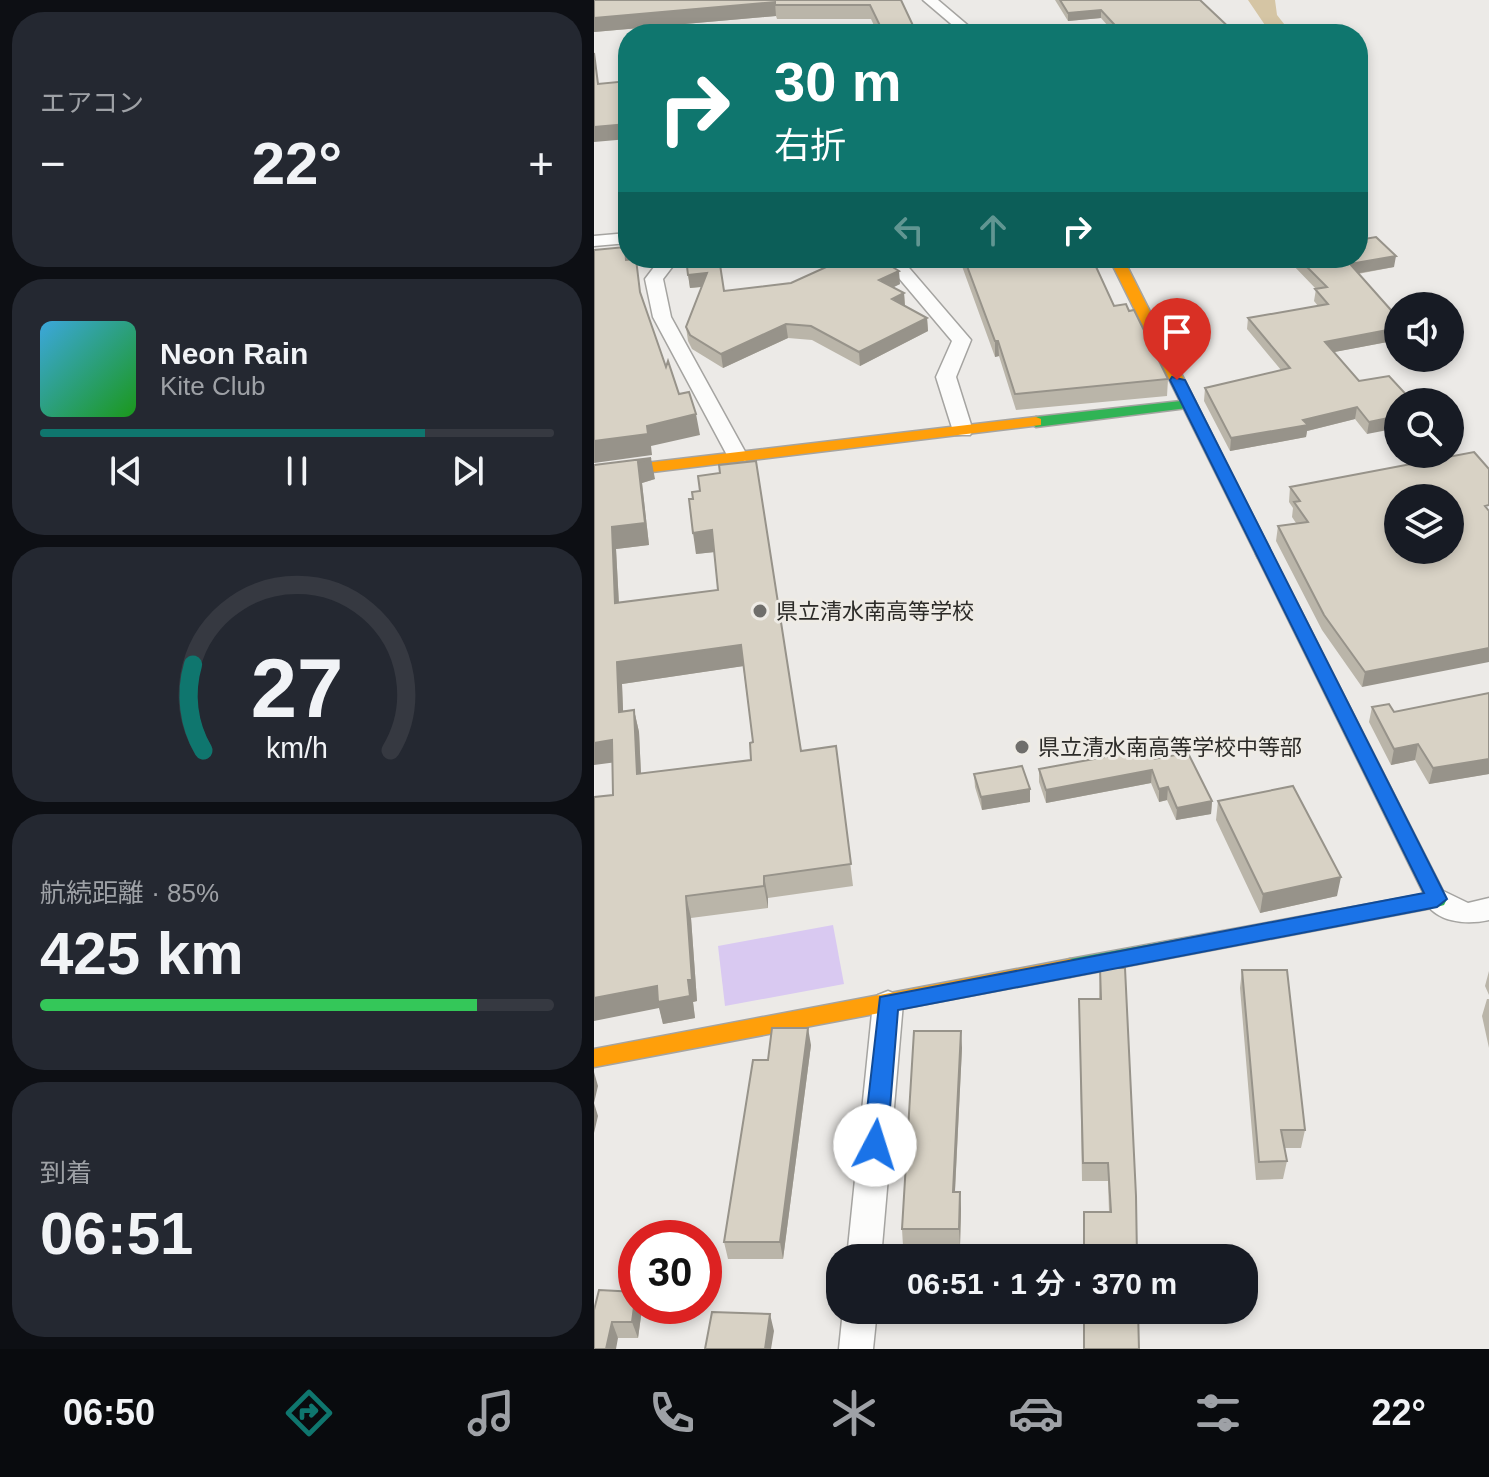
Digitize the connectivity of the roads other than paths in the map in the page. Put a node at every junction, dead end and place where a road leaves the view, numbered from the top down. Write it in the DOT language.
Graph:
graph roads {
  1 [pos="930,0"];
  2 [pos="959,24"];
  3 [pos="618,239"];
  4 [pos="594,241"];
  5 [pos="662,268"];
  6 [pos="900,268"];
  7 [pos="1121,268"];
  8 [pos="1190,404"];
  9 [pos="963,431"];
  10 [pos="738,457"];
  11 [pos="594,474"];
  12 [pos="1437,899"];
  13 [pos="1489,909"];
  14 [pos="888,1003"];
  15 [pos="594,1058"];
  16 [pos="865,1244"];
  17 [pos="859,1324"];
  18 [pos="856,1349"];
  1 -- 2 [label="street"];
  3 -- 4 [label="street"];
  5 -- 10 [label="street"];
  6 -- 9 [label="street"];
  7 -- 8 [label="street"];
  8 -- 9 [label="street"];
  8 -- 12 [label="street"];
  9 -- 10 [label="street"];
  10 -- 11 [label="street"];
  12 -- 13 [label="street"];
  12 -- 14 [label="street"];
  14 -- 15 [label="street"];
  14 -- 16 [label="street"];
  17 -- 18 [label="street"];
}
